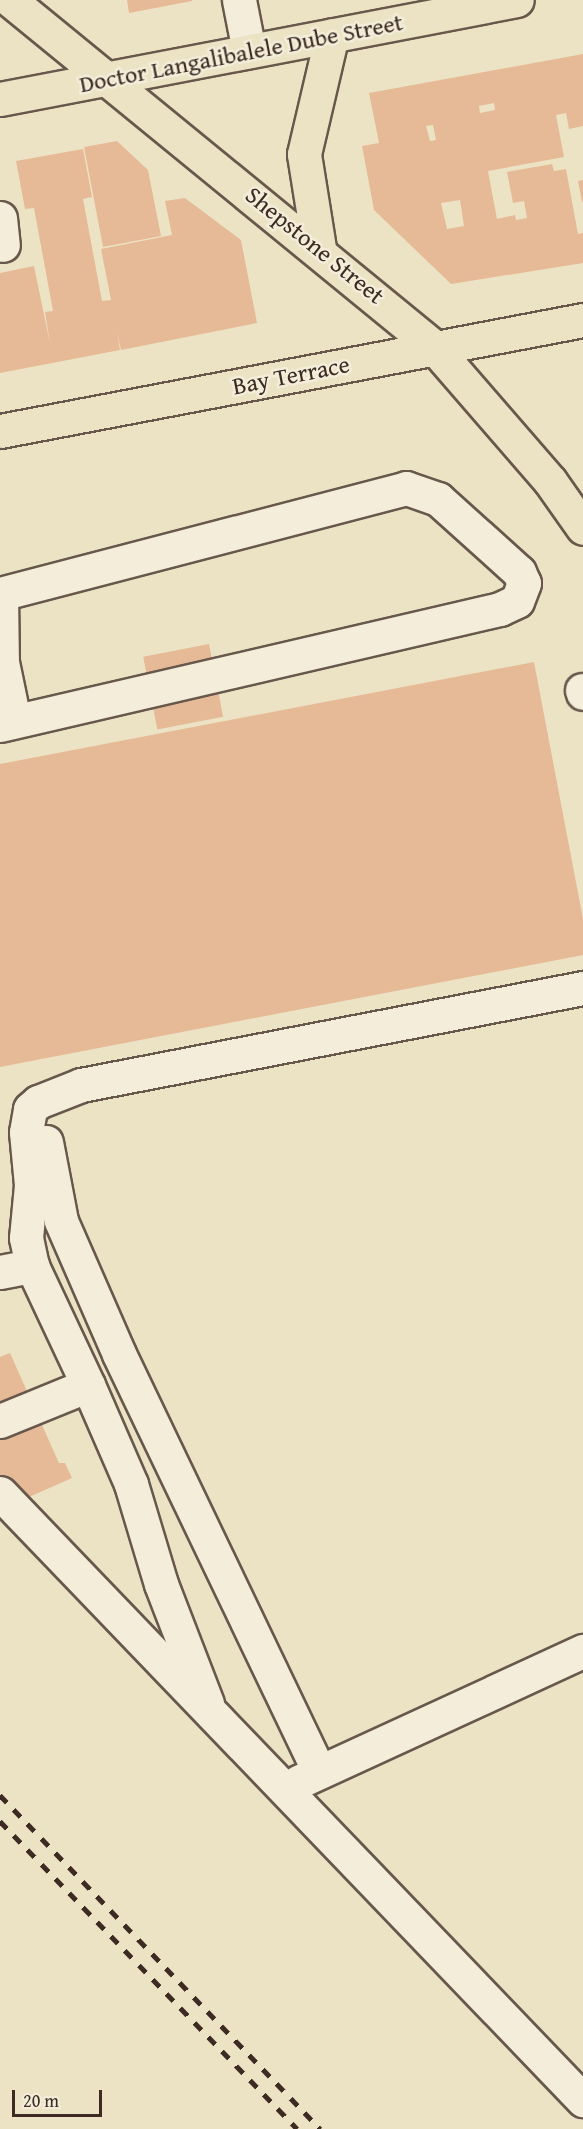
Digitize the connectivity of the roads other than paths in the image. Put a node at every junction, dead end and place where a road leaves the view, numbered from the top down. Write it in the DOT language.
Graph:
graph roads {
  1 [pos="10,0"];
  2 [pos="239,0"];
  3 [pos="516,0"];
  4 [pos="332,35"];
  5 [pos="249,51"];
  6 [pos="106,79"];
  7 [pos="0,99"];
  8 [pos="319,248"];
  9 [pos="583,320"];
  10 [pos="433,346"];
  11 [pos="0,431"];
  12 [pos="583,528"];
  13 [pos="1,594"];
  14 [pos="1,662"];
  15 [pos="7,723"];
  16 [pos="583,988"];
  17 [pos="38,1102"];
  18 [pos="32,1266"];
  19 [pos="0,1272"];
  20 [pos="88,1385"];
  21 [pos="0,1421"];
  22 [pos="0,1493"];
  23 [pos="583,1651"];
  24 [pos="212,1716"];
  25 [pos="319,1772"];
  26 [pos="283,1789"];
  27 [pos="583,2100"];
  1 -- 6 [label="main road, Shepstone Street"];
  2 -- 5 [label="street"];
  3 -- 4 [label="main road, Doctor Langalibalele Dube Street"];
  4 -- 5 [label="main road, Doctor Langalibalele Dube Street"];
  4 -- 8 [label="main road"];
  5 -- 6 [label="main road, Doctor Langalibalele Dube Street"];
  6 -- 7 [label="main road, Doctor Langalibalele Dube Street"];
  6 -- 8 [label="main road, Shepstone Street"];
  8 -- 10 [label="main road, Shepstone Street"];
  9 -- 10 [label="main road, Bay Terrace"];
  10 -- 11 [label="main road, Bay Terrace"];
  10 -- 12 [label="main road, Shepstone Street"];
  13 -- 14 [label="street"];
  13 -- 15 [label="street"];
  14 -- 15 [label="street"];
  16 -- 17 [label="street"];
  17 -- 18 [label="street"];
  17 -- 25 [label="street"];
  18 -- 19 [label="street"];
  18 -- 20 [label="street"];
  20 -- 21 [label="street"];
  20 -- 24 [label="street"];
  22 -- 24 [label="street"];
  23 -- 25 [label="street"];
  24 -- 26 [label="street"];
  25 -- 26 [label="street"];
  26 -- 27 [label="street"];
}
